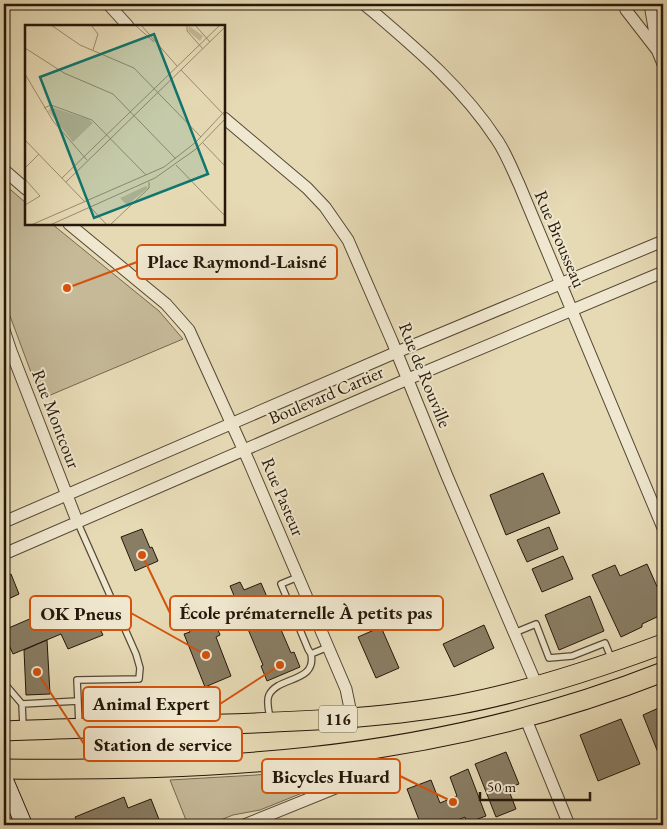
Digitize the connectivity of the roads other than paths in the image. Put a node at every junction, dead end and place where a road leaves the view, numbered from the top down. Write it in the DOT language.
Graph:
graph roads {
  1 [pos="108,4"];
  2 [pos="364,4"];
  3 [pos="624,4"];
  4 [pos="650,4"];
  5 [pos="127,25"];
  6 [pos="658,52"];
  7 [pos="663,64"];
  8 [pos="225,119"];
  9 [pos="4,170"];
  10 [pos="25,188"];
  11 [pos="70,225"];
  12 [pos="663,241"];
  13 [pos="663,272"];
  14 [pos="560,284"];
  15 [pos="572,310"];
  16 [pos="4,330"];
  17 [pos="397,352"];
  18 [pos="408,379"];
  19 [pos="232,424"];
  20 [pos="243,450"];
  21 [pos="67,495"];
  22 [pos="77,521"];
  23 [pos="4,522"];
  24 [pos="663,528"];
  25 [pos="4,554"];
  26 [pos="298,577"];
  27 [pos="514,633"];
  28 [pos="663,644"];
  29 [pos="328,647"];
  30 [pos="311,654"];
  31 [pos="612,662"];
  32 [pos="663,672"];
  33 [pos="4,683"];
  34 [pos="536,686"];
  35 [pos="78,701"];
  36 [pos="22,704"];
  37 [pos="524,717"];
  38 [pos="352,718"];
  39 [pos="270,722"];
  40 [pos="79,728"];
  41 [pos="4,730"];
  42 [pos="24,730"];
  43 [pos="349,752"];
  44 [pos="4,770"];
  45 [pos="4,778"];
  46 [pos="24,825"];
  47 [pos="244,825"];
  48 [pos="569,825"];
  1 -- 5 [label="street"];
  2 -- 14 [label="street, Rue Brousseau"];
  3 -- 6 [label="street"];
  4 -- 6 [label="street"];
  6 -- 7 [label="street"];
  8 -- 17 [label="street, Rue de Rouville"];
  9 -- 10 [label="street"];
  11 -- 19 [label="street, Rue Pasteur"];
  12 -- 14 [label="street, Boulevard Cartier"];
  13 -- 15 [label="street, Boulevard Cartier"];
  14 -- 15 [label="street, Rue Brousseau"];
  14 -- 17 [label="street, Boulevard Cartier"];
  15 -- 18 [label="street, Boulevard Cartier"];
  15 -- 24 [label="street, Rue Brousseau"];
  16 -- 21 [label="street, Rue Montcour"];
  17 -- 18 [label="street, Rue de Rouville"];
  17 -- 19 [label="street, Boulevard Cartier"];
  18 -- 20 [label="street, Boulevard Cartier"];
  18 -- 27 [label="street, Rue de Rouville"];
  19 -- 20 [label="street, Rue Pasteur"];
  19 -- 21 [label="street, Boulevard Cartier"];
  20 -- 22 [label="street, Boulevard Cartier"];
  20 -- 26 [label="street, Rue Pasteur"];
  21 -- 22 [label="street, Rue Montcour"];
  21 -- 23 [label="street, Boulevard Cartier"];
  22 -- 25 [label="street, Boulevard Cartier"];
  22 -- 35 [label="lane"];
  26 -- 29 [label="street, Rue Pasteur"];
  26 -- 30 [label="lane"];
  27 -- 31 [label="lane"];
  27 -- 34 [label="street, Rue de Rouville"];
  28 -- 31 [label="main road, 116"];
  29 -- 30 [label="lane"];
  29 -- 38 [label="street, Rue Pasteur"];
  30 -- 39 [label="lane"];
  31 -- 34 [label="main road, 116"];
  32 -- 37 [label="main road, 116"];
  33 -- 36 [label="lane"];
  34 -- 38 [label="main road, 116"];
  35 -- 36 [label="lane"];
  35 -- 40 [label="lane"];
  36 -- 42 [label="lane"];
  37 -- 43 [label="main road, 116"];
  37 -- 48 [label="street"];
  38 -- 39 [label="main road, 116"];
  39 -- 40 [label="main road, 116"];
  40 -- 42 [label="main road, 116"];
  41 -- 42 [label="main road, 116"];
  43 -- 44 [label="main road, 116"];
  43 -- 47 [label="street"];
  45 -- 46 [label="street"];
}
